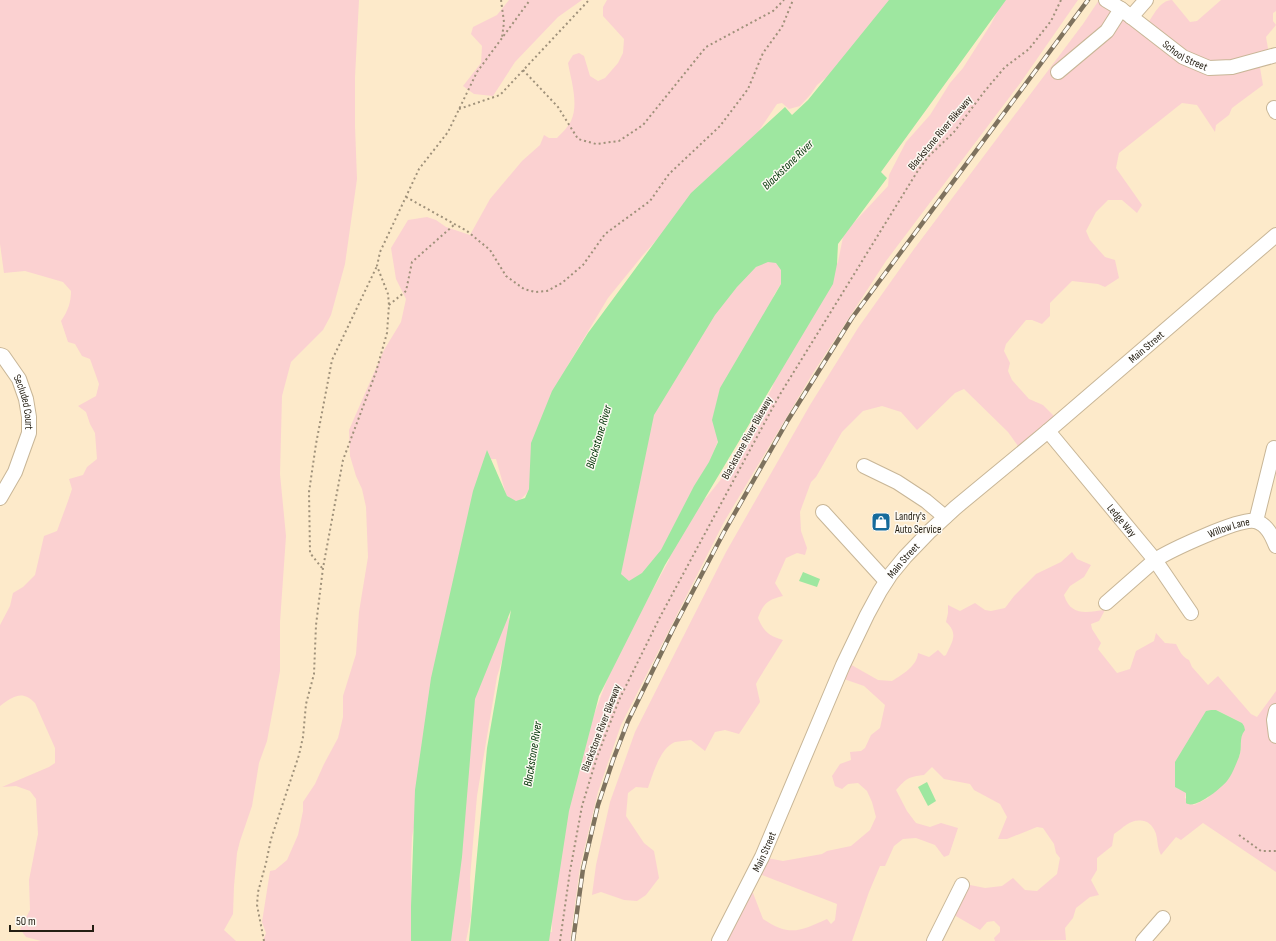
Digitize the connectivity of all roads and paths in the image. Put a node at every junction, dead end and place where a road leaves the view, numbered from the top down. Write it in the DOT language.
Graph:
graph roads {
  1 [pos="501,0"];
  2 [pos="530,0"];
  3 [pos="589,0"];
  4 [pos="784,0"];
  5 [pos="793,0"];
  6 [pos="1061,0"];
  7 [pos="1106,0"];
  8 [pos="1146,0"];
  9 [pos="1131,17"];
  10 [pos="502,39"];
  11 [pos="1275,52"];
  12 [pos="524,70"];
  13 [pos="1058,72"];
  14 [pos="460,109"];
  15 [pos="406,197"];
  16 [pos="455,224"];
  17 [pos="1276,235"];
  18 [pos="377,266"];
  19 [pos="389,305"];
  20 [pos="0,355"];
  21 [pos="1048,431"];
  22 [pos="1274,448"];
  23 [pos="864,466"];
  24 [pos="0,498"];
  25 [pos="823,512"];
  26 [pos="945,517"];
  27 [pos="1256,521"];
  28 [pos="1276,546"];
  29 [pos="1155,560"];
  30 [pos="322,568"];
  31 [pos="886,582"];
  32 [pos="1106,603"];
  33 [pos="1191,613"];
  34 [pos="1276,711"];
  35 [pos="1276,736"];
  36 [pos="1239,835"];
  37 [pos="1276,851"];
  38 [pos="962,885"];
  39 [pos="1163,918"];
  40 [pos="264,941"];
  41 [pos="560,941"];
  42 [pos="719,941"];
  43 [pos="934,941"];
  44 [pos="1143,941"];
  1 -- 10 [label="path"];
  2 -- 10 [label="path"];
  3 -- 12 [label="path"];
  4 -- 12 [label="path"];
  5 -- 16 [label="path"];
  6 -- 41 [label="path, Blackstone River Bikeway"];
  7 -- 9 [label="street, School Street"];
  8 -- 9 [label="street"];
  9 -- 11 [label="street, School Street"];
  9 -- 13 [label="street"];
  10 -- 14 [label="path"];
  12 -- 14 [label="path"];
  14 -- 15 [label="path"];
  15 -- 16 [label="path"];
  15 -- 18 [label="path"];
  16 -- 19 [label="path"];
  17 -- 21 [label="street, Main Street"];
  18 -- 19 [label="path"];
  18 -- 30 [label="path"];
  19 -- 30 [label="path"];
  20 -- 24 [label="street, Secluded Court"];
  21 -- 26 [label="street, Main Street"];
  21 -- 29 [label="street, Ledge Way"];
  22 -- 27 [label="street, Willow Lane"];
  23 -- 26 [label="street"];
  25 -- 31 [label="street"];
  26 -- 31 [label="street, Main Street"];
  27 -- 28 [label="street"];
  27 -- 29 [label="street, Willow Lane"];
  29 -- 32 [label="street, Willow Lane"];
  29 -- 33 [label="street, Ledge Way"];
  30 -- 40 [label="path"];
  31 -- 42 [label="street, Main Street"];
  34 -- 35 [label="street"];
  36 -- 37 [label="path"];
  38 -- 43 [label="street"];
  39 -- 44 [label="street"];
}
